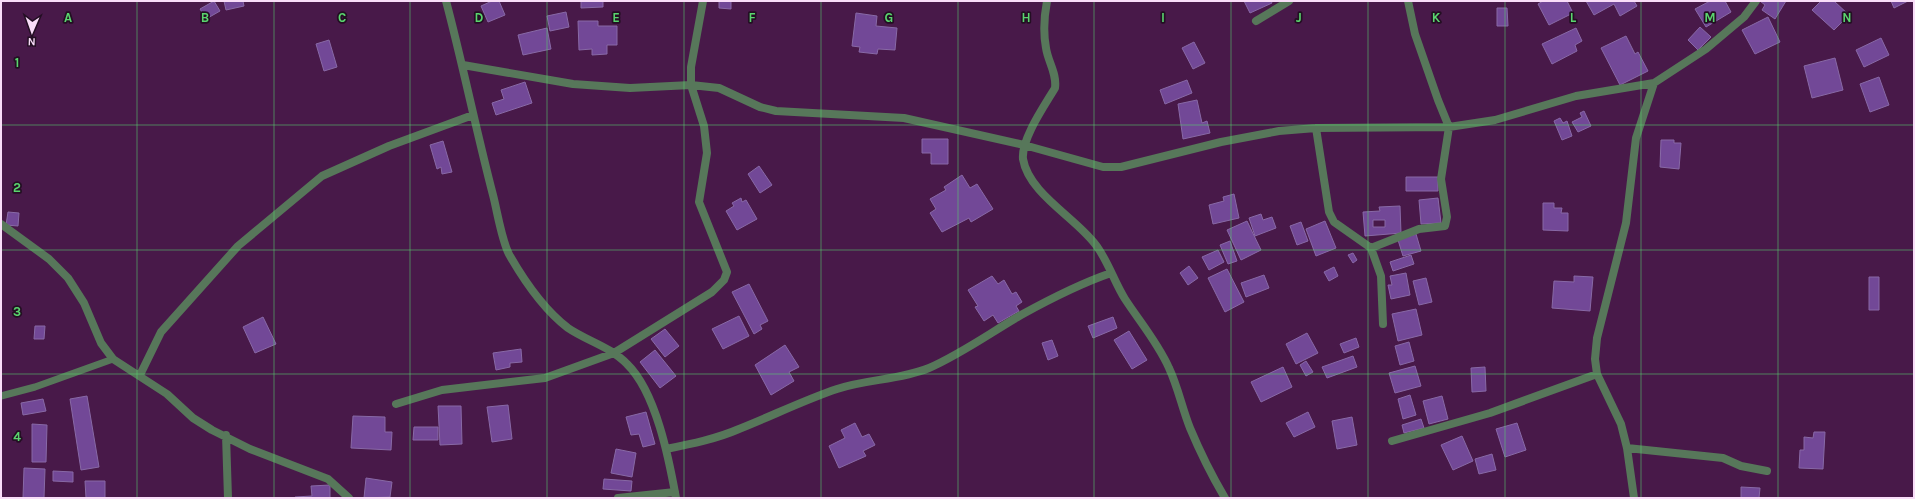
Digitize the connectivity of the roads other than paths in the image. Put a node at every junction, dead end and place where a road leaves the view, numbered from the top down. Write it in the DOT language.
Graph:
graph roads {
  1 [pos="446,1"];
  2 [pos="703,1"];
  3 [pos="1047,1"];
  4 [pos="1289,1"];
  5 [pos="1408,1"];
  6 [pos="1756,1"];
  7 [pos="1256,21"];
  8 [pos="463,65"];
  9 [pos="1654,83"];
  10 [pos="691,85"];
  11 [pos="473,115"];
  12 [pos="1450,127"];
  13 [pos="1316,128"];
  14 [pos="1024,145"];
  15 [pos="1,224"];
  16 [pos="1371,248"];
  17 [pos="1111,273"];
  18 [pos="1383,324"];
  19 [pos="614,353"];
  20 [pos="113,359"];
  21 [pos="1597,374"];
  22 [pos="140,376"];
  23 [pos="1,396"];
  24 [pos="396,404"];
  25 [pos="226,435"];
  26 [pos="1392,441"];
  27 [pos="1627,448"];
  28 [pos="666,449"];
  29 [pos="1768,471"];
  30 [pos="676,495"];
  31 [pos="228,498"];
  32 [pos="349,498"];
  33 [pos="618,498"];
  34 [pos="1226,498"];
  35 [pos="1634,498"];
  1 -- 8 [label="street"];
  2 -- 10 [label="street"];
  3 -- 14 [label="street"];
  4 -- 7 [label="street"];
  5 -- 12 [label="street"];
  6 -- 9 [label="street"];
  8 -- 10 [label="street"];
  8 -- 11 [label="street"];
  9 -- 12 [label="street"];
  9 -- 21 [label="street"];
  10 -- 14 [label="street"];
  10 -- 19 [label="street"];
  11 -- 19 [label="street"];
  11 -- 22 [label="street"];
  12 -- 13 [label="street"];
  12 -- 16 [label="street"];
  13 -- 14 [label="street"];
  13 -- 16 [label="street"];
  14 -- 17 [label="street"];
  15 -- 20 [label="street"];
  16 -- 18 [label="street"];
  17 -- 28 [label="street"];
  17 -- 34 [label="street"];
  19 -- 24 [label="street"];
  19 -- 28 [label="street"];
  20 -- 22 [label="street"];
  20 -- 23 [label="lane"];
  21 -- 26 [label="street"];
  21 -- 27 [label="street"];
  22 -- 25 [label="street"];
  25 -- 31 [label="street"];
  25 -- 32 [label="street"];
  27 -- 29 [label="street"];
  27 -- 35 [label="street"];
  28 -- 30 [label="street"];
  30 -- 33 [label="street"];
}
